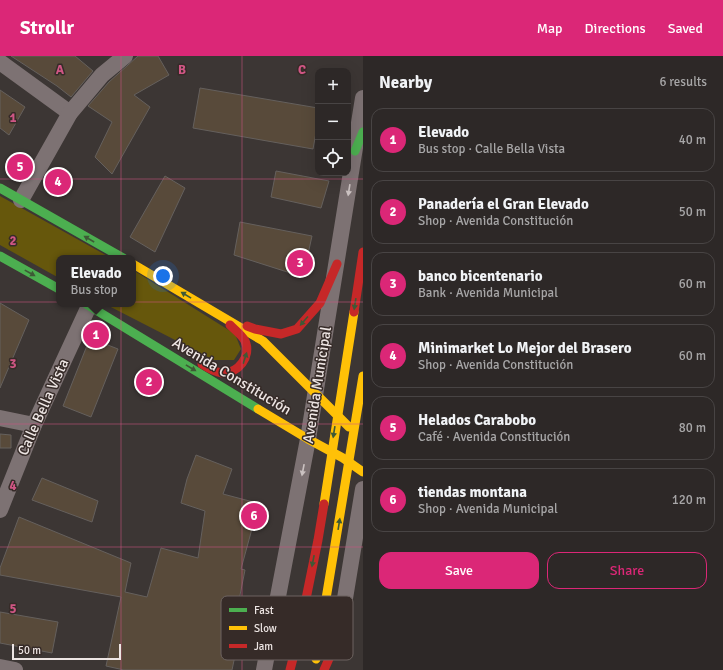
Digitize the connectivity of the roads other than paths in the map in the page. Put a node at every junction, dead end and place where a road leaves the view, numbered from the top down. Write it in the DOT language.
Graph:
graph roads {
  1 [pos="125,56"];
  2 [pos="0,62"];
  3 [pos="363,98"];
  4 [pos="70,113"];
  5 [pos="363,132"];
  6 [pos="355,151"];
  7 [pos="0,188"];
  8 [pos="21,200"];
  9 [pos="363,252"];
  10 [pos="118,255"];
  11 [pos="0,256"];
  12 [pos="337,264"];
  13 [pos="136,266"];
  14 [pos="56,287"];
  15 [pos="86,307"];
  16 [pos="90,307"];
  17 [pos="91,307"];
  18 [pos="212,310"];
  19 [pos="363,376"];
  20 [pos="316,394"];
  21 [pos="0,418"];
  22 [pos="34,424"];
  23 [pos="363,438"];
  24 [pos="308,439"];
  25 [pos="363,472"];
  26 [pos="363,488"];
  27 [pos="0,510"];
  28 [pos="278,596"];
  29 [pos="307,596"];
  30 [pos="326,596"];
  31 [pos="345,596"];
  32 [pos="266,660"];
  33 [pos="293,660"];
  34 [pos="316,660"];
  35 [pos="328,660"];
  36 [pos="334,660"];
  37 [pos="0,667"];
  38 [pos="15,670"];
  39 [pos="264,670"];
  40 [pos="290,670"];
  41 [pos="314,670"];
  42 [pos="324,670"];
  43 [pos="333,670"];
  1 -- 4 [label="street"];
  2 -- 4 [label="street"];
  3 -- 6 [label="street, Avenida Municipal"];
  4 -- 8 [label="street"];
  5 -- 6 [label="main road"];
  6 -- 12 [label="street, Avenida Municipal, one-way"];
  7 -- 8 [label="main road"];
  10 -- 8 [label="main road, one-way"];
  9 -- 29 [label="main road, Avenida Municipal, one-way, bridge"];
  11 -- 14 [label="main road, one-way"];
  12 -- 18 [label="main road, one-way"];
  12 -- 20 [label="street, Avenida Municipal"];
  18 -- 13 [label="main road, Avenida Constitución, one-way"];
  15 -- 22 [label="street, Calle Bella Vista"];
  16 -- 24 [label="main road, Avenida Constitución, one-way"];
  17 -- 18 [label="main road, one-way"];
  18 -- 20 [label="main road, Avenida Constitución"];
  30 -- 19 [label="main road, one-way, bridge"];
  20 -- 23 [label="main road, Avenida Constitución"];
  20 -- 24 [label="street, Avenida Municipal"];
  21 -- 22 [label="street"];
  22 -- 27 [label="street, Calle Bella Vista"];
  24 -- 25 [label="main road, Avenida Constitución"];
  24 -- 28 [label="street, Avenida Municipal, one-way"];
  26 -- 31 [label="street"];
  32 -- 39 [label="street, Avenida Municipal, one-way"];
  33 -- 40 [label="main road, Avenida Municipal, one-way, bridge"];
  41 -- 34 [label="main road, one-way, bridge"];
  35 -- 42 [label="main road"];
  36 -- 43 [label="street"];
  37 -- 38 [label="street"];
}
